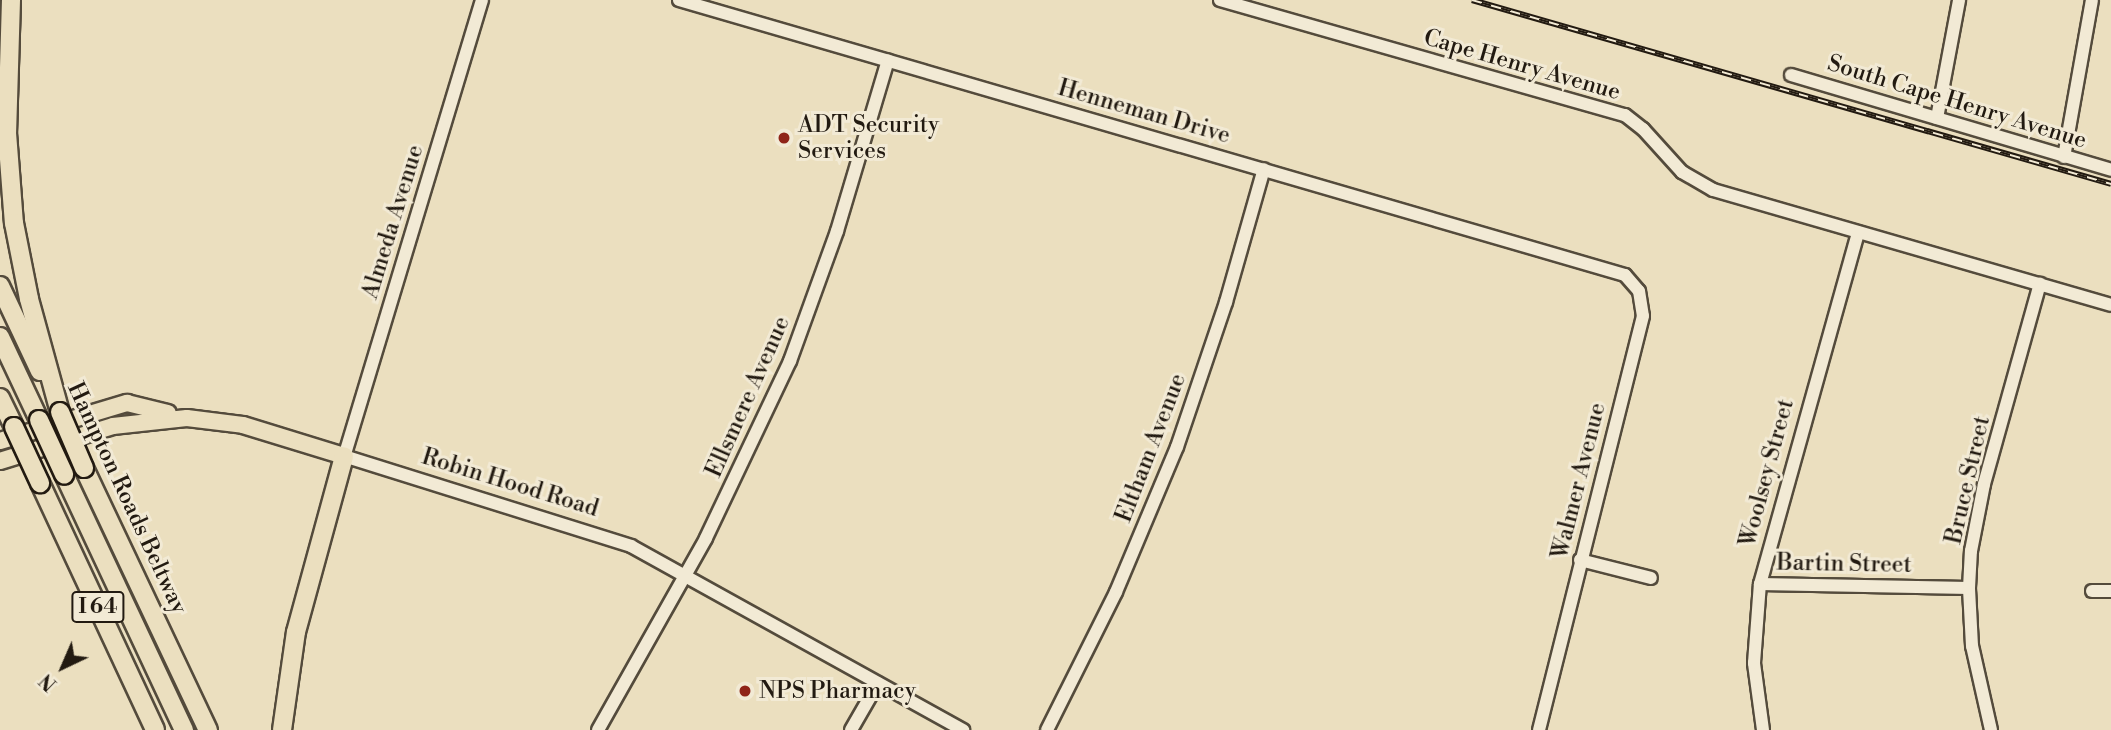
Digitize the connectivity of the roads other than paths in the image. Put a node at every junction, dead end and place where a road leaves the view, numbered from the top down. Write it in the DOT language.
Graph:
graph roads {
  1 [pos="11,0"];
  2 [pos="482,0"];
  3 [pos="678,0"];
  4 [pos="1220,0"];
  5 [pos="1959,0"];
  6 [pos="2092,0"];
  7 [pos="888,60"];
  8 [pos="1791,75"];
  9 [pos="1937,118"];
  10 [pos="2064,157"];
  11 [pos="1264,169"];
  12 [pos="2111,170"];
  13 [pos="1858,232"];
  14 [pos="1598,265"];
  15 [pos="2040,284"];
  16 [pos="0,286"];
  17 [pos="2111,305"];
  18 [pos="0,337"];
  19 [pos="0,398"];
  20 [pos="60,412"];
  21 [pos="187,418"];
  22 [pos="0,441"];
  23 [pos="344,456"];
  24 [pos="2,458"];
  25 [pos="1580,559"];
  26 [pos="685,575"];
  27 [pos="1651,578"];
  28 [pos="1760,584"];
  29 [pos="1969,588"];
  30 [pos="2092,591"];
  31 [pos="2111,591"];
  32 [pos="878,682"];
  33 [pos="155,730"];
  34 [pos="184,730"];
  35 [pos="208,730"];
  36 [pos="282,730"];
  37 [pos="598,730"];
  38 [pos="851,730"];
  39 [pos="963,730"];
  40 [pos="1047,730"];
  41 [pos="1539,730"];
  42 [pos="1763,730"];
  43 [pos="1991,730"];
  1 -- 20 [label="highway"];
  2 -- 23 [label="street, Almeda Avenue"];
  3 -- 7 [label="street, Henneman Drive"];
  4 -- 13 [label="street, Cape Henry Avenue"];
  5 -- 9 [label="street"];
  6 -- 10 [label="street"];
  7 -- 11 [label="street, Henneman Drive"];
  7 -- 26 [label="street, Ellsmere Avenue"];
  8 -- 9 [label="street, South Cape Henry Avenue"];
  9 -- 10 [label="street, South Cape Henry Avenue"];
  10 -- 12 [label="street, South Cape Henry Avenue"];
  11 -- 14 [label="street, Henneman Drive"];
  11 -- 40 [label="street, Eltham Avenue"];
  13 -- 15 [label="street, Cape Henry Avenue"];
  13 -- 28 [label="street, Woolsey Street"];
  14 -- 25 [label="street, Walmer Avenue"];
  15 -- 17 [label="street, Cape Henry Avenue"];
  15 -- 29 [label="street, Bruce Street"];
  16 -- 20 [label="highway, Hampton Roads Beltway / I 64"];
  18 -- 34 [label="highway, bridge"];
  19 -- 33 [label="highway, I 64, bridge"];
  20 -- 35 [label="highway, Hampton Roads Beltway / I 64, bridge"];
  21 -- 22 [label="main road"];
  21 -- 23 [label="main road, Robin Hood Road"];
  21 -- 24 [label="main road, Robin Hood Road"];
  23 -- 26 [label="street, Robin Hood Road"];
  23 -- 36 [label="highway"];
  25 -- 27 [label="street"];
  25 -- 41 [label="street, Walmer Avenue"];
  26 -- 32 [label="street, Robin Hood Road"];
  26 -- 37 [label="street, Ellsmere Avenue"];
  28 -- 29 [label="street, Bartin Street"];
  28 -- 42 [label="street, Woolsey Street"];
  29 -- 43 [label="street, Bruce Street"];
  30 -- 31 [label="street"];
  32 -- 38 [label="street"];
  32 -- 39 [label="street, Robin Hood Road"];
}
